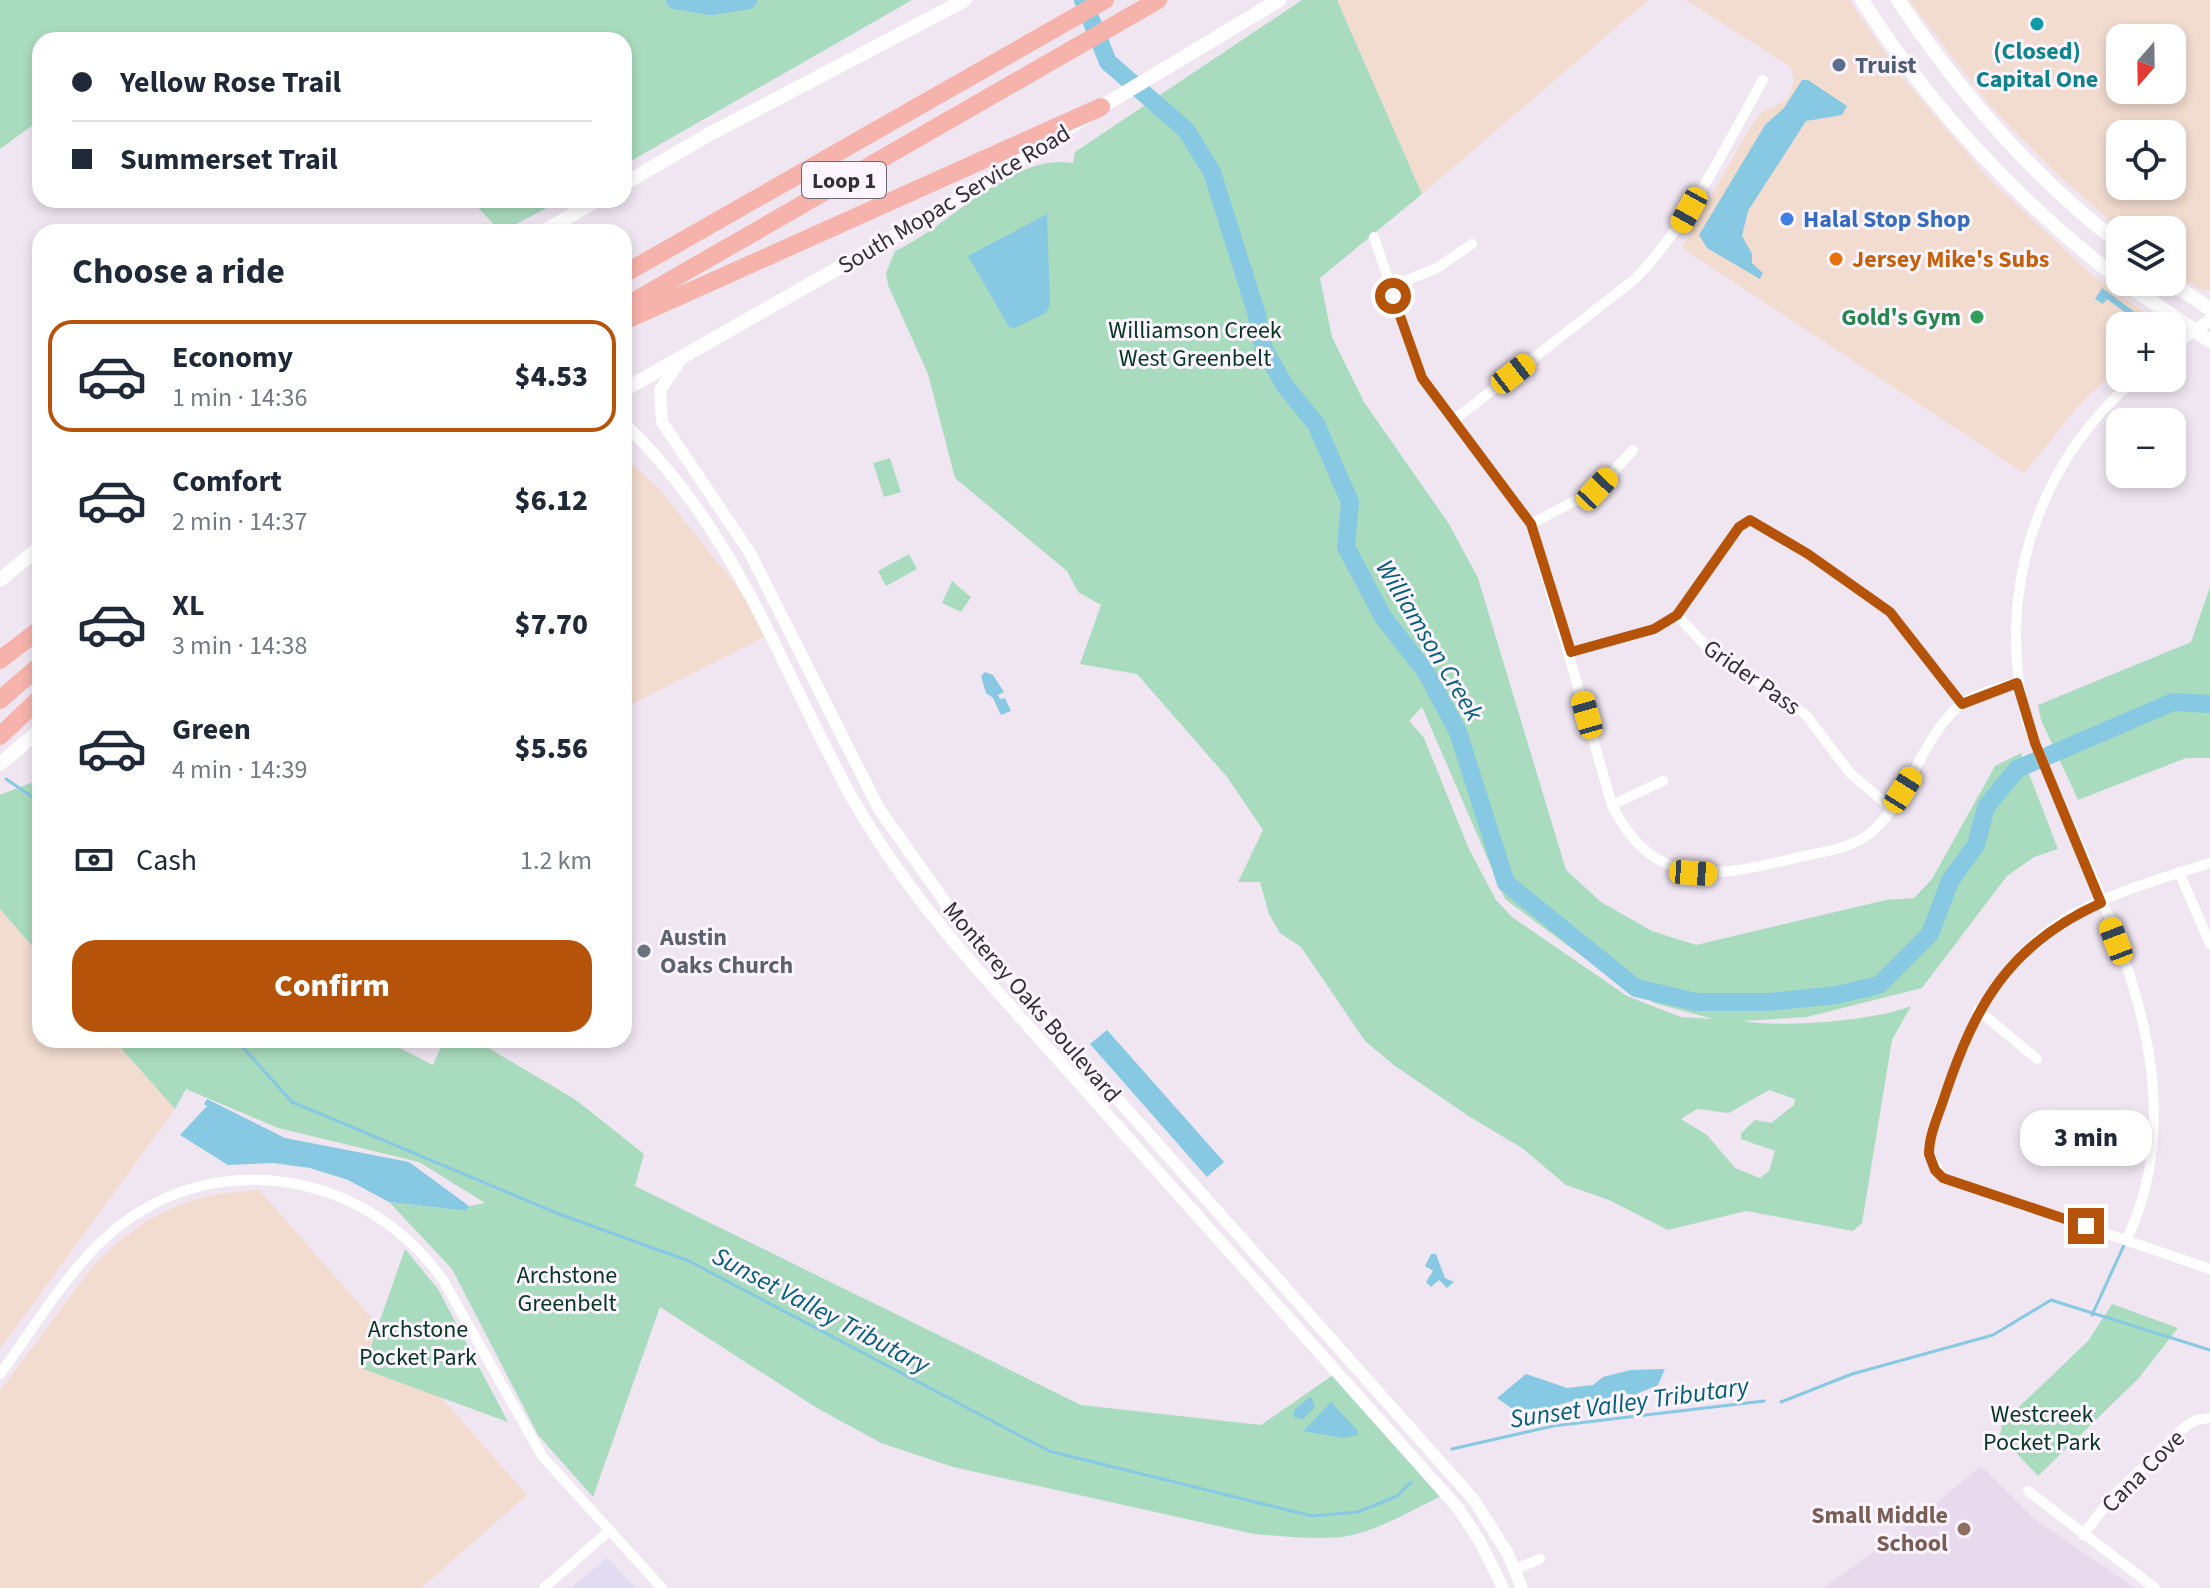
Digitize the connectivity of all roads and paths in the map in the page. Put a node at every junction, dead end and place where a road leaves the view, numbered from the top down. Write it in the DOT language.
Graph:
graph roads {
  1 [pos="965,0"];
  2 [pos="1079,0"];
  3 [pos="1105,0"];
  4 [pos="1279,0"];
  5 [pos="1862,0"];
  6 [pos="1898,0"];
  7 [pos="1155,2"];
  8 [pos="1047,26"];
  9 [pos="1926,42"];
  10 [pos="1903,59"];
  11 [pos="1763,80"];
  12 [pos="1101,107"];
  13 [pos="632,179"];
  14 [pos="584,208"];
  15 [pos="556,224"];
  16 [pos="2106,232"];
  17 [pos="1374,237"];
  18 [pos="1472,244"];
  19 [pos="2106,268"];
  20 [pos="632,269"];
  21 [pos="1390,287"];
  22 [pos="2186,293"];
  23 [pos="2143,296"];
  24 [pos="632,302"];
  25 [pos="2210,309"];
  26 [pos="632,317"];
  27 [pos="2210,320"];
  28 [pos="2194,331"];
  29 [pos="2186,337"];
  30 [pos="2210,341"];
  31 [pos="684,356"];
  32 [pos="632,385"];
  33 [pos="2123,392"];
  34 [pos="1454,420"];
  35 [pos="632,432"];
  36 [pos="1633,450"];
  37 [pos="1531,524"];
  38 [pos="32,554"];
  39 [pos="0,580"];
  40 [pos="1677,615"];
  41 [pos="32,635"];
  42 [pos="1571,652"];
  43 [pos="0,660"];
  44 [pos="32,672"];
  45 [pos="2017,683"];
  46 [pos="0,700"];
  47 [pos="1962,704"];
  48 [pos="32,706"];
  49 [pos="0,736"];
  50 [pos="32,737"];
  51 [pos="0,764"];
  52 [pos="1663,781"];
  53 [pos="1612,805"];
  54 [pos="1891,808"];
  55 [pos="2210,863"];
  56 [pos="2179,872"];
  57 [pos="2101,903"];
  58 [pos="2210,944"];
  59 [pos="1978,1010"];
  60 [pos="2037,1059"];
  61 [pos="2127,1239"];
  62 [pos="2210,1268"];
  63 [pos="0,1374"];
  64 [pos="2210,1418"];
  65 [pos="2028,1491"];
  66 [pos="610,1530"];
  67 [pos="2083,1535"];
  68 [pos="1540,1559"];
  69 [pos="1515,1569"];
  70 [pos="544,1588"];
  71 [pos="662,1588"];
  72 [pos="1503,1588"];
  73 [pos="1522,1588"];
  74 [pos="2155,1588"];
  1 -- 13 [label="main road"];
  2 -- 8 [label="highway"];
  3 -- 8 [label="highway, Loop 1"];
  4 -- 12 [label="main road, South Mopac Service Road"];
  5 -- 10 [label="main road"];
  6 -- 9 [label="main road"];
  7 -- 24 [label="highway, Loop 1"];
  8 -- 20 [label="highway, Loop 1"];
  9 -- 10 [label="main road"];
  9 -- 16 [label="main road"];
  10 -- 19 [label="main road"];
  11 -- 34 [label="street"];
  12 -- 26 [label="highway"];
  12 -- 31 [label="main road, South Mopac Service Road"];
  14 -- 15 [label="main road"];
  17 -- 21 [label="street"];
  18 -- 21 [label="street"];
  21 -- 34 [label="street"];
  22 -- 25 [label="main road"];
  23 -- 28 [label="main road"];
  27 -- 28 [label="street"];
  28 -- 29 [label="street"];
  28 -- 30 [label="main road"];
  31 -- 32 [label="main road, South Mopac Service Road"];
  31 -- 69 [label="street, Monterey Oaks Boulevard"];
  33 -- 45 [label="street"];
  34 -- 37 [label="street"];
  35 -- 72 [label="street, Monterey Oaks Boulevard"];
  36 -- 37 [label="street"];
  37 -- 42 [label="street"];
  38 -- 39 [label="main road"];
  40 -- 42 [label="street"];
  40 -- 47 [label="street"];
  40 -- 54 [label="street, Grider Pass"];
  41 -- 43 [label="highway"];
  42 -- 53 [label="street"];
  44 -- 46 [label="highway"];
  45 -- 47 [label="street"];
  45 -- 57 [label="street"];
  47 -- 54 [label="street"];
  48 -- 49 [label="highway"];
  50 -- 51 [label="main road"];
  52 -- 53 [label="street"];
  53 -- 54 [label="street"];
  55 -- 56 [label="street"];
  56 -- 57 [label="street"];
  56 -- 58 [label="street"];
  57 -- 59 [label="street"];
  57 -- 61 [label="street"];
  59 -- 60 [label="street"];
  59 -- 61 [label="street"];
  61 -- 62 [label="street"];
  63 -- 66 [label="street"];
  64 -- 67 [label="street, Cana Cove"];
  65 -- 67 [label="street"];
  66 -- 70 [label="street"];
  66 -- 71 [label="street"];
  67 -- 74 [label="street"];
  68 -- 69 [label="street"];
  69 -- 73 [label="street, Monterey Oaks Boulevard"];
}
